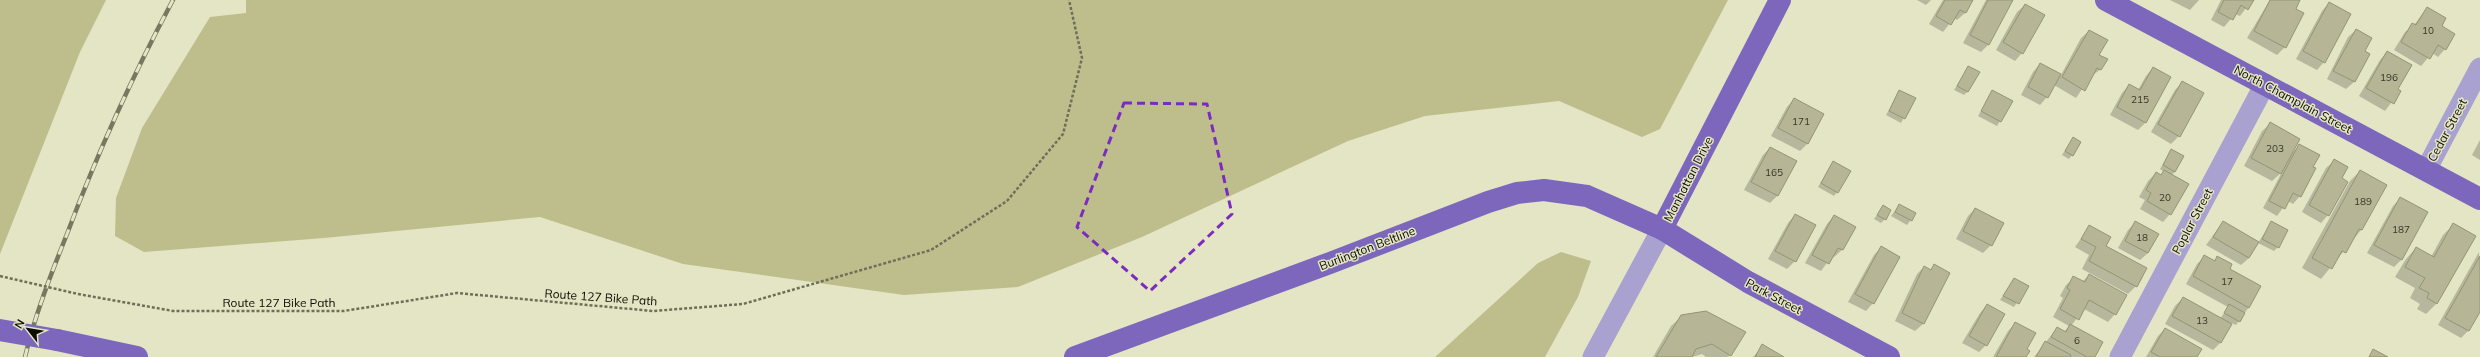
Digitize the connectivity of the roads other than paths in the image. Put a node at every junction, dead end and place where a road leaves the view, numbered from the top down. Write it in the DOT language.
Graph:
graph roads {
  1 [pos="1780,0"];
  2 [pos="2106,0"];
  3 [pos="2480,68"];
  4 [pos="2265,84"];
  5 [pos="2426,170"];
  6 [pos="2480,199"];
  7 [pos="1662,229"];
  8 [pos="0,330"];
  9 [pos="137,357"];
  10 [pos="1075,357"];
  11 [pos="1593,357"];
  12 [pos="1889,357"];
  13 [pos="2120,357"];
  1 -- 7 [label="main road, Manhattan Drive"];
  2 -- 4 [label="main road, North Champlain Street"];
  3 -- 5 [label="street, Cedar Street"];
  4 -- 5 [label="main road, North Champlain Street"];
  4 -- 13 [label="street, Poplar Street"];
  5 -- 6 [label="main road, North Champlain Street"];
  7 -- 10 [label="main road, Burlington Beltline"];
  7 -- 11 [label="street, Manhattan Drive"];
  7 -- 12 [label="main road, Park Street"];
  8 -- 9 [label="main road, bridge"];
}
